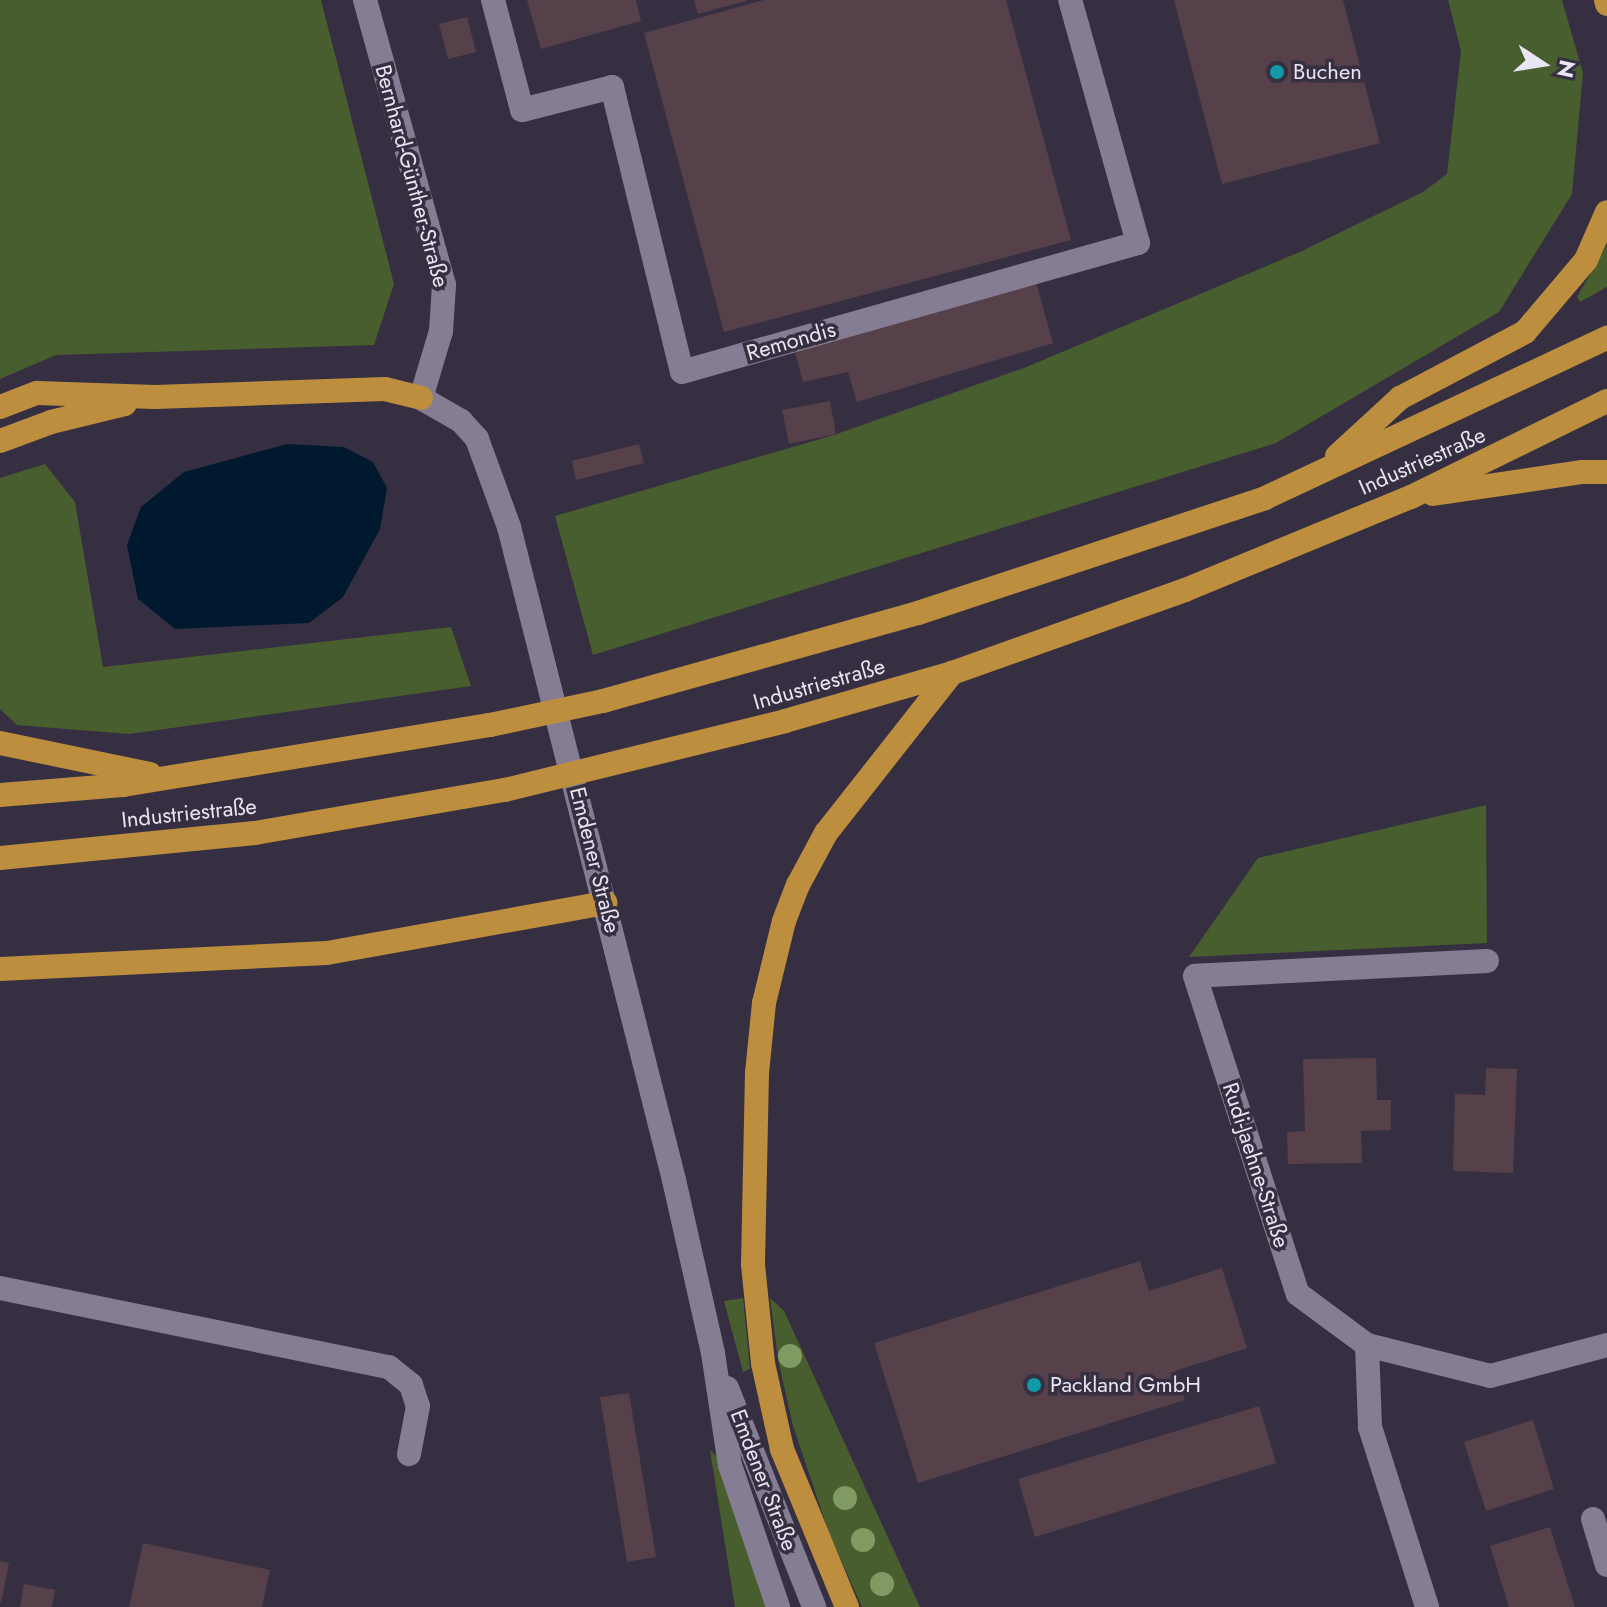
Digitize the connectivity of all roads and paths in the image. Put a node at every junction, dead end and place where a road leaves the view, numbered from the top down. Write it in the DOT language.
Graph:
graph roads {
  1 [pos="365,0"];
  2 [pos="493,0"];
  3 [pos="1070,0"];
  4 [pos="1607,212"];
  5 [pos="1607,338"];
  6 [pos="155,397"];
  7 [pos="421,398"];
  8 [pos="1607,401"];
  9 [pos="0,407"];
  10 [pos="0,441"];
  11 [pos="1607,472"];
  12 [pos="1316,474"];
  13 [pos="1411,497"];
  14 [pos="952,673"];
  15 [pos="0,743"];
  16 [pos="168,778"];
  17 [pos="0,795"];
  18 [pos="0,858"];
  19 [pos="606,903"];
  20 [pos="1487,961"];
  21 [pos="0,969"];
  22 [pos="0,1288"];
  23 [pos="1367,1345"];
  24 [pos="1607,1345"];
  25 [pos="713,1353"];
  26 [pos="409,1454"];
  27 [pos="1593,1519"];
  28 [pos="1607,1565"];
  29 [pos="778,1607"];
  30 [pos="814,1607"];
  31 [pos="847,1607"];
  32 [pos="1427,1607"];
  1 -- 7 [label="street, Bernhard-Günther-Straße"];
  2 -- 3 [label="street, Remondis"];
  4 -- 12 [label="highway"];
  5 -- 12 [label="highway, Industriestraße"];
  6 -- 7 [label="highway"];
  6 -- 9 [label="highway"];
  6 -- 10 [label="highway"];
  7 -- 19 [label="street, Emdener Straße"];
  8 -- 13 [label="highway, Industriestraße"];
  11 -- 13 [label="highway"];
  12 -- 16 [label="highway, Industriestraße"];
  13 -- 14 [label="highway, Industriestraße"];
  14 -- 18 [label="highway, Industriestraße"];
  14 -- 31 [label="highway"];
  15 -- 16 [label="highway"];
  16 -- 17 [label="highway, Industriestraße"];
  19 -- 21 [label="highway"];
  19 -- 25 [label="street, Emdener Straße"];
  20 -- 23 [label="street, Rudi-Jaehne-Straße"];
  22 -- 26 [label="street"];
  23 -- 24 [label="street"];
  23 -- 32 [label="street"];
  25 -- 29 [label="street, Emdener Straße"];
  25 -- 30 [label="street, Emdener Straße"];
  27 -- 28 [label="street"];
}
